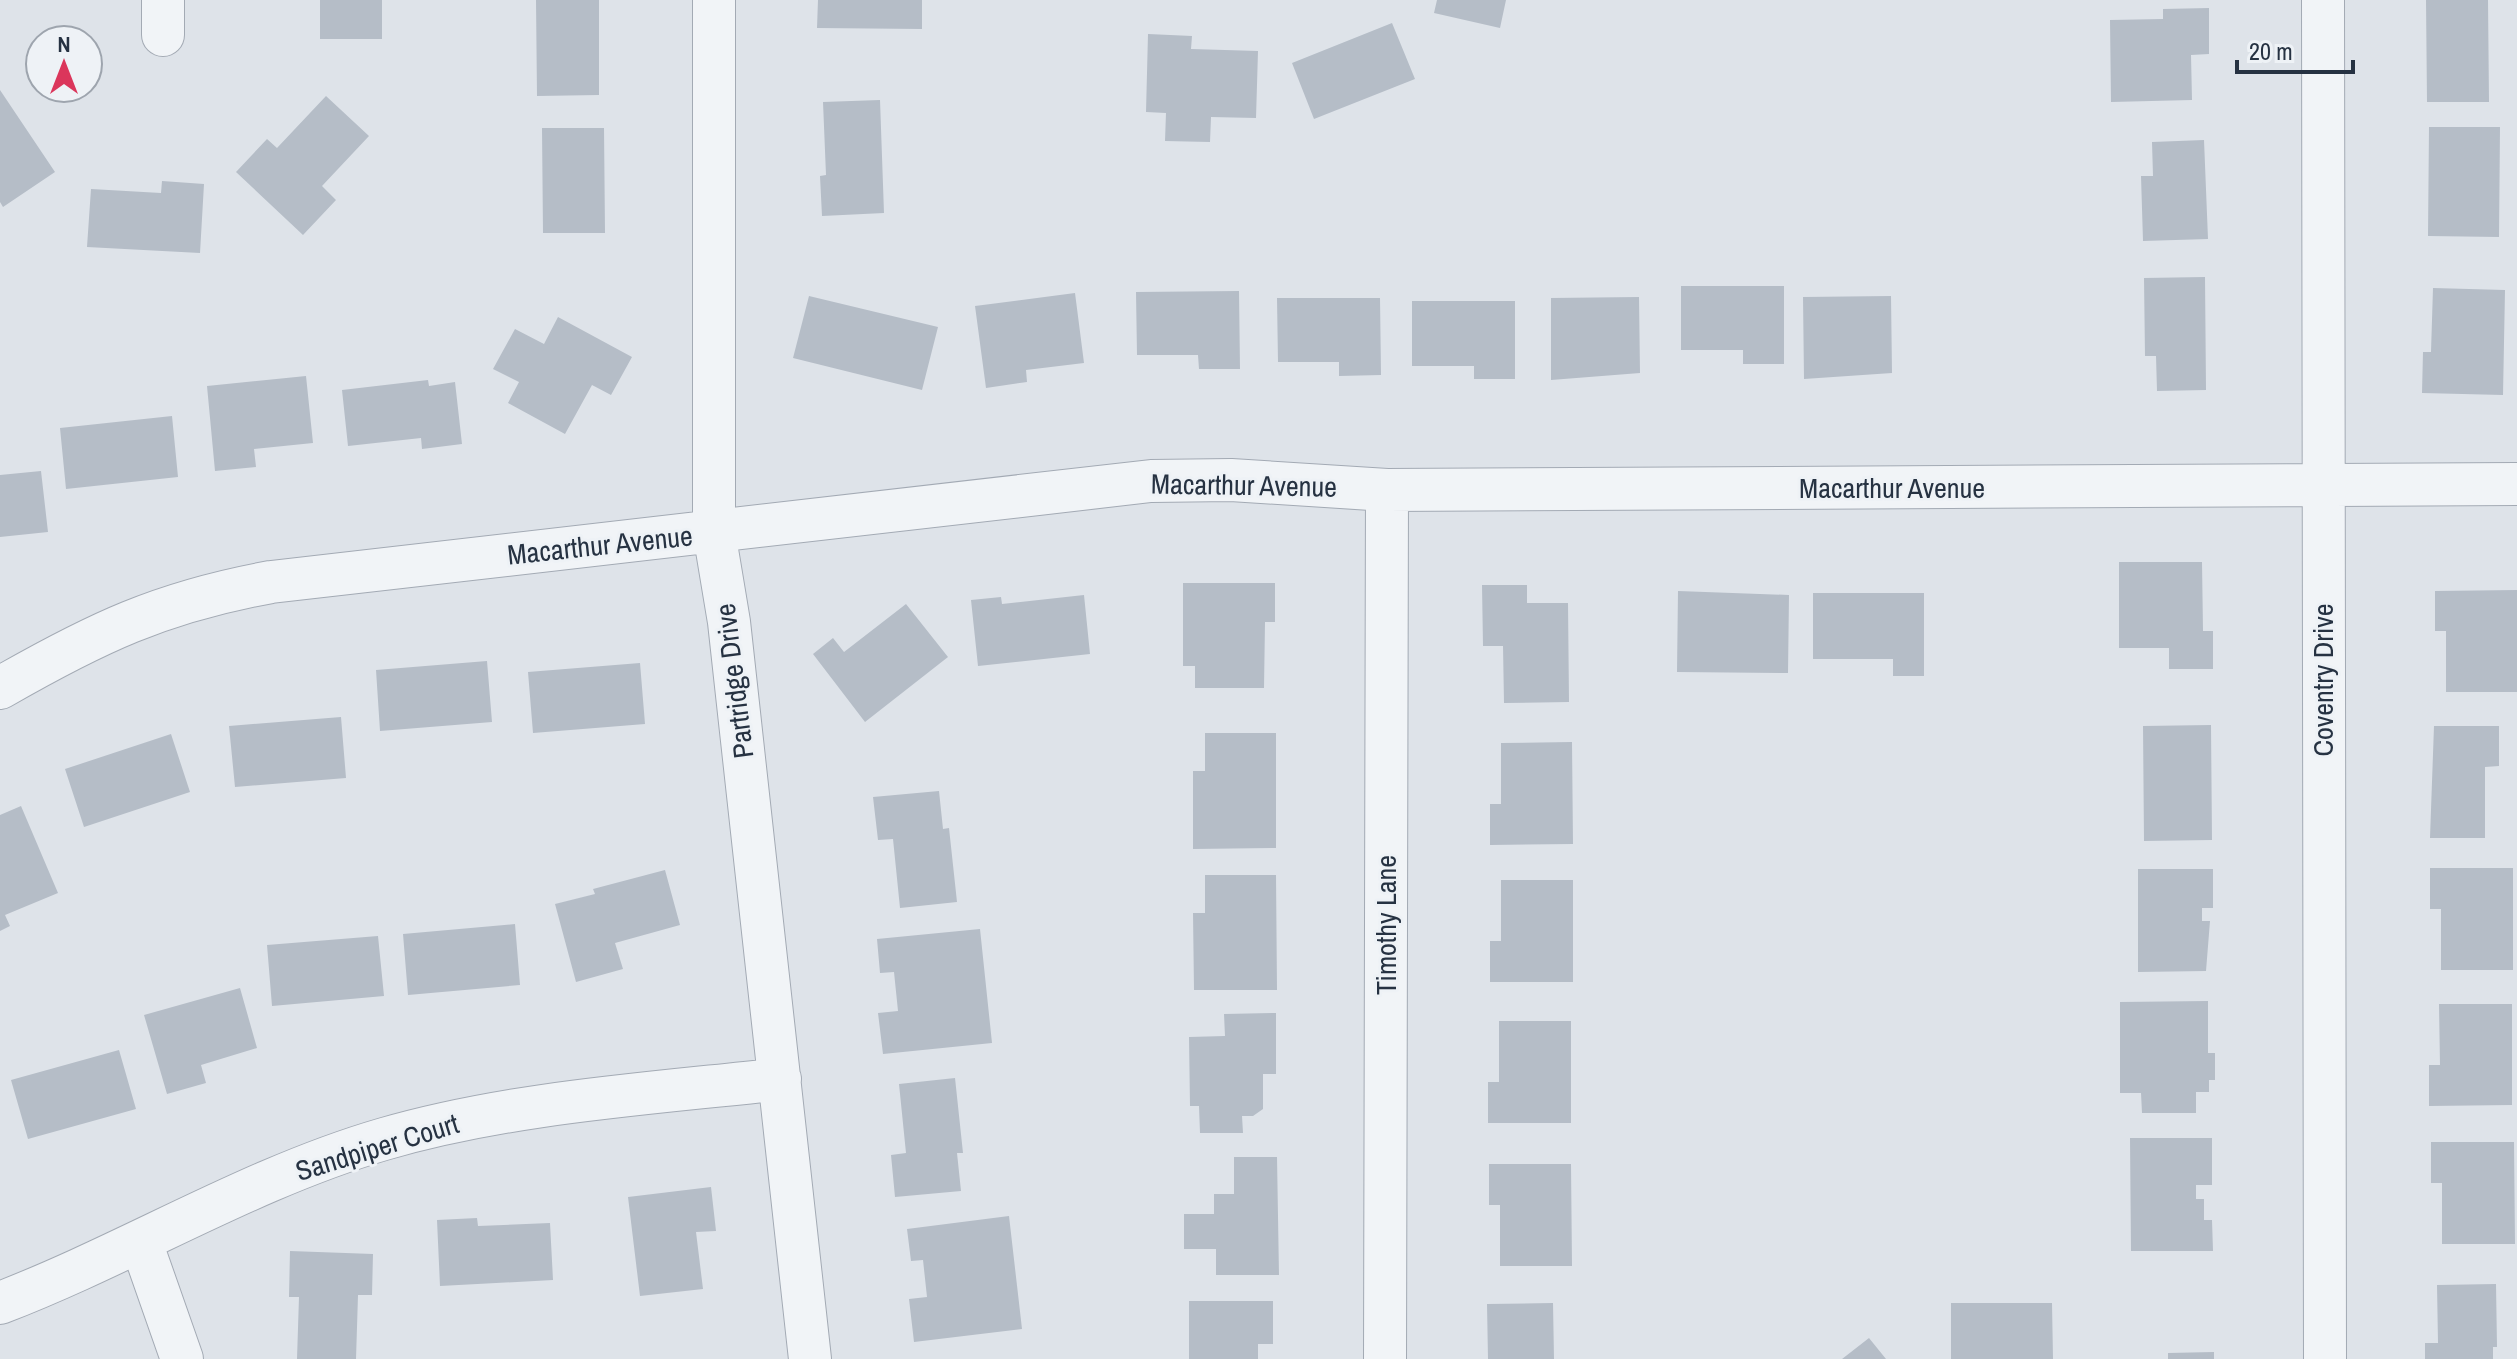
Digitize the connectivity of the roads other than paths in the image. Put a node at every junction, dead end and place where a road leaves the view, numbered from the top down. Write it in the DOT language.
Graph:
graph roads {
  1 [pos="714,0"];
  2 [pos="2323,0"];
  3 [pos="2517,484"];
  4 [pos="2322,487"];
  5 [pos="1387,490"];
  6 [pos="714,532"];
  7 [pos="0,688"];
  8 [pos="780,1079"];
  9 [pos="141,1242"];
  10 [pos="0,1303"];
  11 [pos="182,1359"];
  12 [pos="810,1359"];
  13 [pos="1385,1359"];
  14 [pos="2325,1359"];
  1 -- 6 [label="street, Partridge Drive"];
  2 -- 4 [label="street, Coventry Drive"];
  3 -- 4 [label="street, Macarthur Avenue"];
  4 -- 5 [label="street, Macarthur Avenue"];
  4 -- 14 [label="street, Coventry Drive"];
  5 -- 6 [label="street, Macarthur Avenue"];
  5 -- 13 [label="street, Timothy Lane"];
  6 -- 7 [label="street, Macarthur Avenue"];
  6 -- 8 [label="street, Partridge Drive"];
  8 -- 9 [label="street, Sandpiper Court"];
  8 -- 12 [label="street, Partridge Drive"];
  9 -- 10 [label="street, Sandpiper Court"];
  9 -- 11 [label="street"];
}
